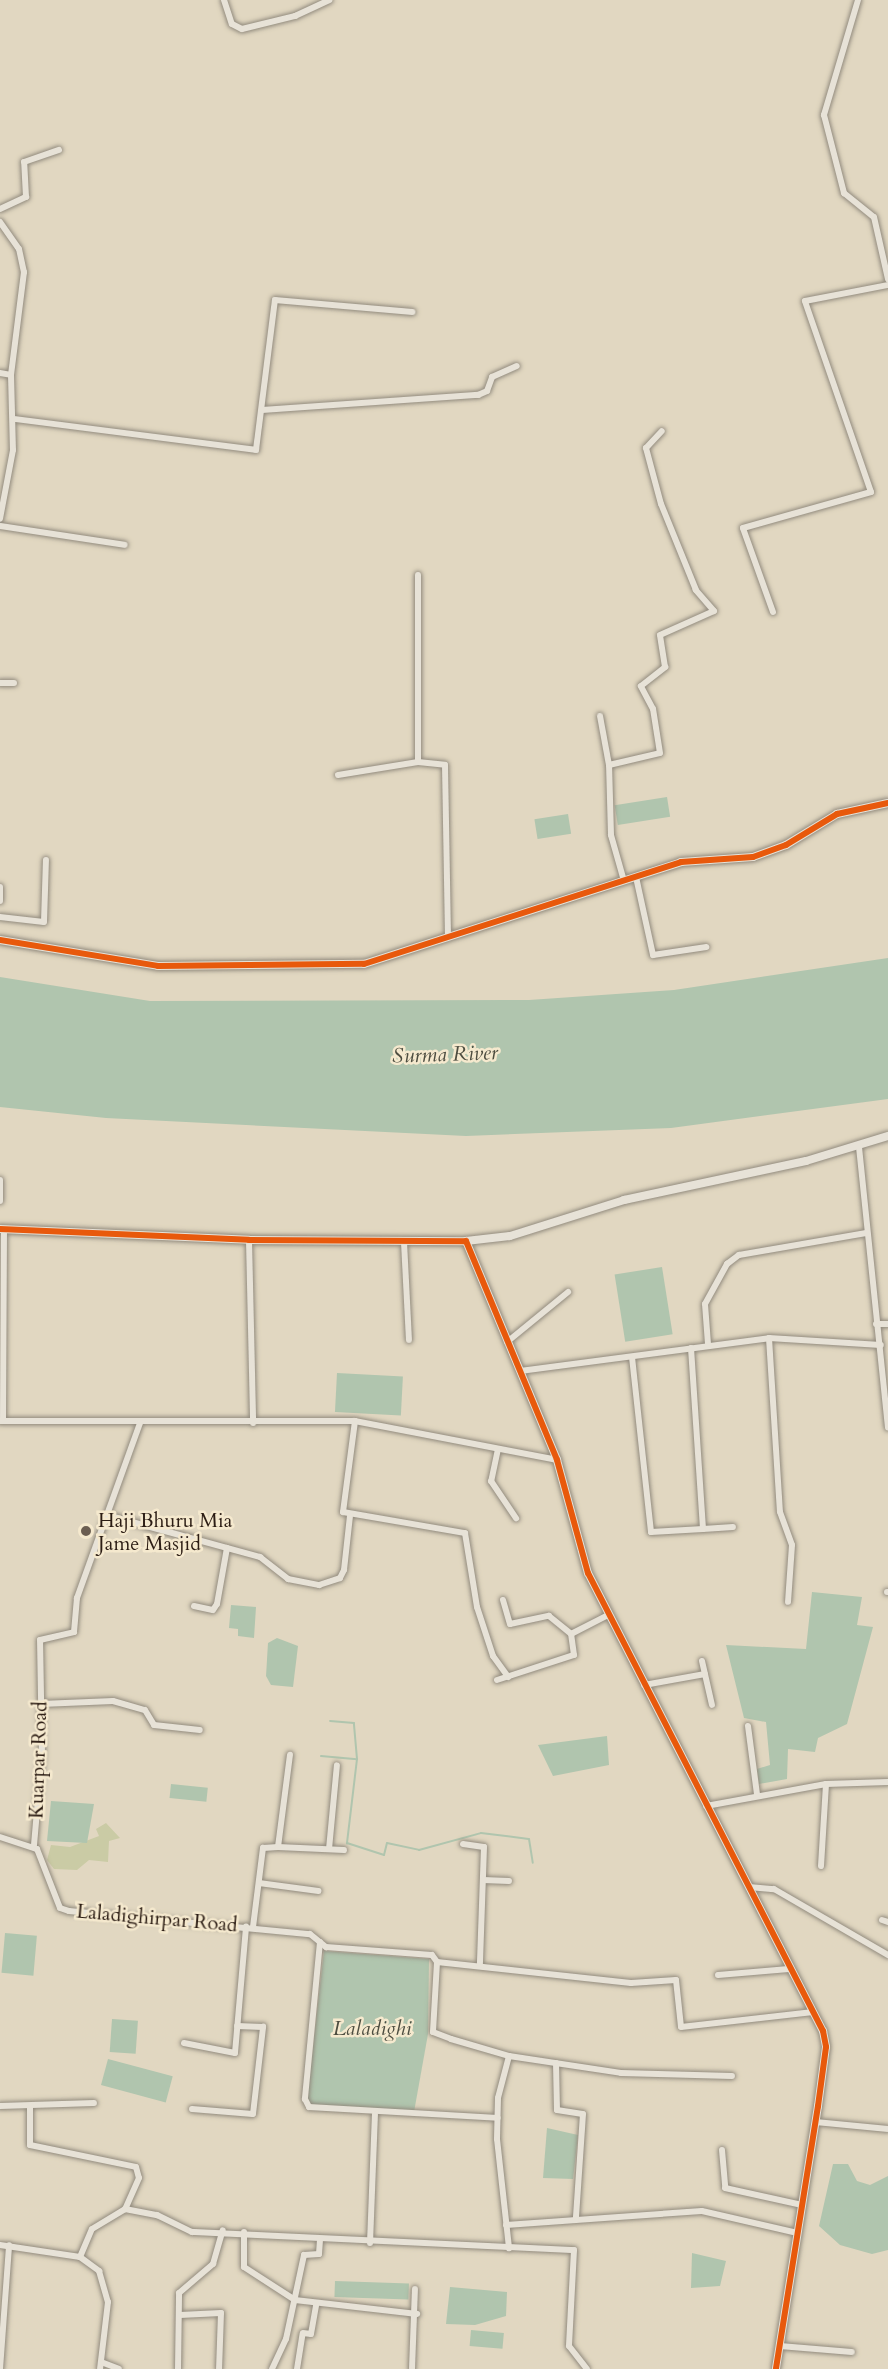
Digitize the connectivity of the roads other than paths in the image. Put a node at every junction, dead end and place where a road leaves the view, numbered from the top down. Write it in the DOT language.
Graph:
graph roads {
  1 [pos="224,0"];
  2 [pos="330,0"];
  3 [pos="858,0"];
  4 [pos="59,150"];
  5 [pos="0,209"];
  6 [pos="0,222"];
  7 [pos="888,279"];
  8 [pos="888,285"];
  9 [pos="412,312"];
  10 [pos="517,366"];
  11 [pos="0,374"];
  12 [pos="11,375"];
  13 [pos="262,410"];
  14 [pos="15,418"];
  15 [pos="662,431"];
  16 [pos="1,510"];
  17 [pos="0,519"];
  18 [pos="0,526"];
  19 [pos="125,545"];
  20 [pos="418,575"];
  21 [pos="773,612"];
  22 [pos="14,682"];
  23 [pos="0,683"];
  24 [pos="600,716"];
  25 [pos="418,762"];
  26 [pos="609,765"];
  27 [pos="338,775"];
  28 [pos="888,803"];
  29 [pos="46,860"];
  30 [pos="636,877"];
  31 [pos="624,881"];
  32 [pos="0,887"];
  33 [pos="0,901"];
  34 [pos="0,917"];
  35 [pos="448,934"];
  36 [pos="0,940"];
  37 [pos="706,947"];
  38 [pos="888,1136"];
  39 [pos="859,1147"];
  40 [pos="0,1180"];
  41 [pos="0,1201"];
  42 [pos="2,1229"];
  43 [pos="866,1233"];
  44 [pos="249,1240"];
  45 [pos="466,1241"];
  46 [pos="404,1242"];
  47 [pos="568,1292"];
  48 [pos="876,1324"];
  49 [pos="888,1324"];
  50 [pos="769,1338"];
  51 [pos="410,1340"];
  52 [pos="507,1342"];
  53 [pos="708,1344"];
  54 [pos="881,1345"];
  55 [pos="691,1347"];
  56 [pos="632,1357"];
  57 [pos="520,1371"];
  58 [pos="2,1421"];
  59 [pos="355,1421"];
  60 [pos="140,1423"];
  61 [pos="253,1423"];
  62 [pos="888,1428"];
  63 [pos="498,1449"];
  64 [pos="557,1460"];
  65 [pos="110,1516"];
  66 [pos="350,1516"];
  67 [pos="516,1518"];
  68 [pos="733,1527"];
  69 [pos="703,1529"];
  70 [pos="227,1548"];
  71 [pos="503,1600"];
  72 [pos="789,1602"];
  73 [pos="194,1606"];
  74 [pos="608,1615"];
  75 [pos="571,1634"];
  76 [pos="702,1661"];
  77 [pos="705,1674"];
  78 [pos="508,1677"];
  79 [pos="497,1680"];
  80 [pos="644,1685"];
  81 [pos="41,1704"];
  82 [pos="712,1705"];
  83 [pos="748,1726"];
  84 [pos="200,1730"];
  85 [pos="290,1755"];
  86 [pos="337,1765"];
  87 [pos="888,1782"];
  88 [pos="826,1784"];
  89 [pos="757,1794"];
  90 [pos="706,1806"];
  91 [pos="0,1837"];
  92 [pos="463,1844"];
  93 [pos="34,1845"];
  94 [pos="278,1847"];
  95 [pos="328,1849"];
  96 [pos="344,1850"];
  97 [pos="821,1866"];
  98 [pos="483,1880"];
  99 [pos="509,1881"];
  100 [pos="259,1883"];
  101 [pos="749,1887"];
  102 [pos="318,1891"];
  103 [pos="250,1927"];
  104 [pos="320,1942"];
  105 [pos="888,1955"];
  106 [pos="437,1962"];
  107 [pos="480,1964"];
  108 [pos="789,1969"];
  109 [pos="718,1975"];
  110 [pos="813,2012"];
  111 [pos="237,2026"];
  112 [pos="184,2043"];
  113 [pos="509,2056"];
  114 [pos="556,2063"];
  115 [pos="732,2076"];
  116 [pos="93,2103"];
  117 [pos="0,2106"];
  118 [pos="30,2106"];
  119 [pos="192,2109"];
  120 [pos="375,2114"];
  121 [pos="498,2118"];
  122 [pos="816,2122"];
  123 [pos="888,2129"];
  124 [pos="722,2150"];
  125 [pos="802,2205"];
  126 [pos="125,2209"];
  127 [pos="576,2218"];
  128 [pos="506,2225"];
  129 [pos="223,2230"];
  130 [pos="244,2232"];
  131 [pos="798,2233"];
  132 [pos="320,2239"];
  133 [pos="370,2243"];
  134 [pos="0,2245"];
  135 [pos="9,2245"];
  136 [pos="509,2248"];
  137 [pos="80,2257"];
  138 [pos="415,2289"];
  139 [pos="295,2300"];
  140 [pos="315,2305"];
  141 [pos="417,2314"];
  142 [pos="180,2315"];
  143 [pos="780,2346"];
  144 [pos="852,2352"];
  145 [pos="0,2366"];
  146 [pos="100,2366"];
  147 [pos="119,2369"];
  148 [pos="178,2369"];
  149 [pos="219,2369"];
  150 [pos="272,2369"];
  151 [pos="297,2369"];
  152 [pos="412,2369"];
  153 [pos="587,2369"];
  154 [pos="776,2369"];
  1 -- 2 [label="street"];
  3 -- 7 [label="street"];
  4 -- 5 [label="street"];
  6 -- 12 [label="street"];
  8 -- 21 [label="street"];
  9 -- 13 [label="street"];
  10 -- 13 [label="street"];
  11 -- 12 [label="street"];
  12 -- 14 [label="street"];
  13 -- 14 [label="street"];
  14 -- 16 [label="street"];
  15 -- 26 [label="street"];
  16 -- 17 [label="street"];
  18 -- 19 [label="street"];
  20 -- 25 [label="street"];
  22 -- 23 [label="street"];
  24 -- 26 [label="street"];
  25 -- 27 [label="street"];
  25 -- 35 [label="street"];
  26 -- 31 [label="street"];
  28 -- 30 [label="street"];
  29 -- 34 [label="street"];
  30 -- 31 [label="street"];
  30 -- 37 [label="street"];
  31 -- 35 [label="street"];
  32 -- 33 [label="street"];
  35 -- 36 [label="street"];
  38 -- 39 [label="street"];
  39 -- 43 [label="street"];
  39 -- 45 [label="street"];
  40 -- 41 [label="street"];
  42 -- 44 [label="street"];
  42 -- 58 [label="street"];
  43 -- 48 [label="street"];
  43 -- 53 [label="street"];
  44 -- 46 [label="street"];
  44 -- 61 [label="street"];
  45 -- 46 [label="street"];
  45 -- 52 [label="street"];
  46 -- 51 [label="street"];
  47 -- 52 [label="street"];
  48 -- 49 [label="street"];
  48 -- 54 [label="street"];
  50 -- 53 [label="street"];
  50 -- 54 [label="street"];
  50 -- 72 [label="street"];
  52 -- 57 [label="street"];
  53 -- 55 [label="street"];
  54 -- 62 [label="street"];
  55 -- 56 [label="street"];
  55 -- 69 [label="street"];
  56 -- 57 [label="street"];
  56 -- 69 [label="street"];
  57 -- 64 [label="street"];
  58 -- 60 [label="street"];
  59 -- 61 [label="street"];
  59 -- 63 [label="street"];
  59 -- 66 [label="street"];
  60 -- 61 [label="street"];
  60 -- 65 [label="street"];
  63 -- 64 [label="street"];
  63 -- 67 [label="street"];
  64 -- 74 [label="street"];
  65 -- 70 [label="street"];
  65 -- 81 [label="street, Kuarpar Road"];
  66 -- 70 [label="street"];
  66 -- 78 [label="street"];
  68 -- 69 [label="street"];
  70 -- 73 [label="street"];
  71 -- 75 [label="street"];
  74 -- 75 [label="street"];
  74 -- 80 [label="street"];
  75 -- 78 [label="street"];
  76 -- 77 [label="street"];
  77 -- 80 [label="street"];
  77 -- 82 [label="street"];
  78 -- 79 [label="street"];
  80 -- 90 [label="street"];
  81 -- 84 [label="street"];
  81 -- 93 [label="street, Kuarpar Road"];
  83 -- 89 [label="street"];
  85 -- 94 [label="street"];
  86 -- 95 [label="street"];
  87 -- 88 [label="street"];
  88 -- 89 [label="street"];
  88 -- 97 [label="street"];
  89 -- 90 [label="street"];
  90 -- 101 [label="street"];
  91 -- 93 [label="street, Kuarpar Road"];
  92 -- 98 [label="street"];
  93 -- 103 [label="street, Laladighirpar Road"];
  94 -- 95 [label="street"];
  94 -- 100 [label="street"];
  95 -- 96 [label="street"];
  98 -- 99 [label="street"];
  98 -- 107 [label="street"];
  100 -- 102 [label="street"];
  100 -- 103 [label="street"];
  101 -- 105 [label="street"];
  101 -- 108 [label="street"];
  103 -- 104 [label="street, Laladighirpar Road"];
  103 -- 111 [label="street"];
  104 -- 106 [label="street, Laladighirpar Road"];
  104 -- 120 [label="street"];
  106 -- 107 [label="street, Laladighirpar Road"];
  106 -- 113 [label="street"];
  107 -- 110 [label="street, Laladighirpar Road"];
  108 -- 109 [label="street"];
  108 -- 110 [label="street"];
  110 -- 122 [label="street"];
  111 -- 112 [label="street"];
  111 -- 119 [label="street"];
  113 -- 114 [label="street"];
  113 -- 121 [label="street"];
  114 -- 115 [label="street"];
  114 -- 127 [label="street"];
  116 -- 118 [label="street"];
  117 -- 118 [label="street"];
  118 -- 126 [label="street"];
  120 -- 121 [label="street"];
  120 -- 133 [label="street"];
  121 -- 128 [label="street"];
  122 -- 123 [label="street"];
  122 -- 125 [label="street"];
  124 -- 125 [label="street"];
  125 -- 131 [label="street"];
  126 -- 129 [label="street"];
  126 -- 137 [label="street"];
  127 -- 128 [label="street"];
  127 -- 131 [label="street"];
  128 -- 136 [label="street"];
  129 -- 130 [label="street"];
  129 -- 142 [label="street"];
  130 -- 132 [label="street"];
  130 -- 139 [label="street"];
  131 -- 143 [label="street"];
  132 -- 133 [label="street"];
  132 -- 139 [label="street"];
  133 -- 136 [label="street"];
  134 -- 135 [label="street"];
  135 -- 137 [label="street"];
  135 -- 145 [label="street"];
  136 -- 153 [label="street"];
  137 -- 146 [label="street"];
  138 -- 141 [label="street"];
  139 -- 140 [label="street"];
  139 -- 150 [label="street"];
  140 -- 141 [label="street"];
  140 -- 151 [label="street"];
  141 -- 152 [label="street"];
  142 -- 148 [label="street"];
  142 -- 149 [label="street"];
  143 -- 144 [label="street"];
  143 -- 154 [label="street"];
  146 -- 147 [label="street"];
}
